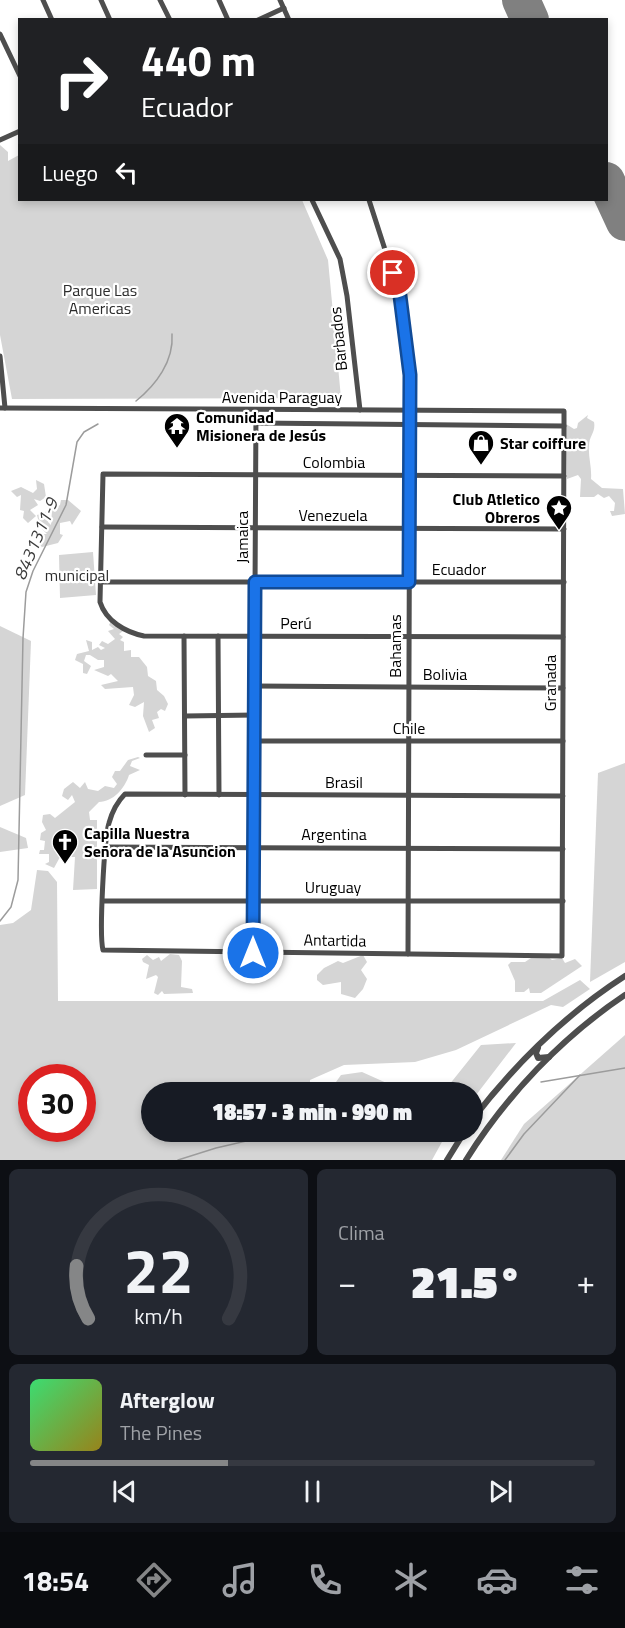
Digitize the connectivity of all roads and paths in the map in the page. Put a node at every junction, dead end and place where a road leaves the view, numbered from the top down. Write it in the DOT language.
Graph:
graph roads {
  1 [pos="43,0"];
  2 [pos="101,0"];
  3 [pos="160,0"];
  4 [pos="219,0"];
  5 [pos="280,0"];
  6 [pos="284,8"];
  7 [pos="51,18"];
  8 [pos="109,18"];
  9 [pos="169,18"];
  10 [pos="227,18"];
  11 [pos="262,18"];
  12 [pos="288,18"];
  13 [pos="0,34"];
  14 [pos="18,72"];
  15 [pos="18,132"];
  16 [pos="0,140"];
  17 [pos="312,201"];
  18 [pos="369,201"];
  19 [pos="0,356"];
  20 [pos="3,408"];
  21 [pos="256,410"];
  22 [pos="360,411"];
  23 [pos="410,411"];
  24 [pos="564,411"];
  25 [pos="256,423"];
  26 [pos="410,425"];
  27 [pos="564,426"];
  28 [pos="103,474"];
  29 [pos="256,475"];
  30 [pos="409,476"];
  31 [pos="564,476"];
  32 [pos="102,527"];
  33 [pos="256,528"];
  34 [pos="409,528"];
  35 [pos="564,529"];
  36 [pos="103,582"];
  37 [pos="255,582"];
  38 [pos="409,582"];
  39 [pos="564,582"];
  40 [pos="184,636"];
  41 [pos="218,636"];
  42 [pos="255,636"];
  43 [pos="409,637"];
  44 [pos="563,637"];
  45 [pos="255,686"];
  46 [pos="409,687"];
  47 [pos="563,688"];
  48 [pos="255,715"];
  49 [pos="184,716"];
  50 [pos="218,716"];
  51 [pos="254,741"];
  52 [pos="409,741"];
  53 [pos="563,741"];
  54 [pos="146,755"];
  55 [pos="185,755"];
  56 [pos="185,795"];
  57 [pos="219,795"];
  58 [pos="254,795"];
  59 [pos="408,795"];
  60 [pos="563,796"];
  61 [pos="105,847"];
  62 [pos="254,847"];
  63 [pos="408,848"];
  64 [pos="563,849"];
  65 [pos="104,901"];
  66 [pos="254,901"];
  67 [pos="408,901"];
  68 [pos="563,901"];
  69 [pos="253,953"];
  70 [pos="408,954"];
  71 [pos="562,956"];
  72 [pos="625,976"];
  73 [pos="625,995"];
  74 [pos="541,1042"];
  75 [pos="553,1055"];
  76 [pos="483,1108"];
  77 [pos="458,1142"];
  78 [pos="447,1160"];
  79 [pos="466,1160"];
  1 -- 7 [label="street"];
  2 -- 8 [label="street"];
  3 -- 9 [label="street"];
  4 -- 10 [label="street"];
  5 -- 6 [label="street"];
  6 -- 11 [label="street"];
  6 -- 12 [label="street"];
  13 -- 14 [label="street"];
  15 -- 16 [label="street"];
  17 -- 22 [label="street, Barbados"];
  18 -- 23 [label="street, Bahamas"];
  19 -- 20 [label="street"];
  20 -- 21 [label="street, Avenida Paraguay"];
  21 -- 22 [label="street, Avenida Paraguay"];
  21 -- 25 [label="street, Jamaica"];
  22 -- 23 [label="street, Avenida Paraguay"];
  23 -- 24 [label="street, Avenida Paraguay"];
  23 -- 26 [label="street, Bahamas"];
  24 -- 27 [label="street, Granada"];
  25 -- 26 [label="street"];
  25 -- 29 [label="street, Jamaica"];
  26 -- 27 [label="street"];
  26 -- 30 [label="street, Bahamas"];
  27 -- 31 [label="street, Granada"];
  28 -- 29 [label="street, Colombia"];
  28 -- 32 [label="street, Perú"];
  29 -- 30 [label="street, Colombia"];
  29 -- 33 [label="street, Jamaica"];
  30 -- 31 [label="street, Colombia"];
  30 -- 34 [label="street, Bahamas"];
  31 -- 35 [label="street, Granada"];
  32 -- 33 [label="street, Venezuela"];
  32 -- 36 [label="street, Perú"];
  33 -- 34 [label="street, Venezuela"];
  33 -- 37 [label="street, Jamaica"];
  34 -- 35 [label="street, Venezuela"];
  34 -- 38 [label="street, Bahamas"];
  35 -- 39 [label="street, Granada"];
  36 -- 37 [label="street, Ecuador"];
  36 -- 40 [label="street, Perú"];
  37 -- 38 [label="street, Ecuador"];
  37 -- 42 [label="street, Jamaica"];
  38 -- 39 [label="street, Ecuador"];
  38 -- 43 [label="street, Bahamas"];
  39 -- 44 [label="street, Granada"];
  40 -- 41 [label="street, Perú"];
  40 -- 49 [label="street"];
  41 -- 42 [label="street, Perú"];
  41 -- 50 [label="street"];
  42 -- 43 [label="street, Perú"];
  42 -- 45 [label="street, Jamaica"];
  43 -- 44 [label="street, Perú"];
  43 -- 46 [label="street, Bahamas"];
  44 -- 47 [label="street, Granada"];
  45 -- 46 [label="street, Bolivia"];
  45 -- 48 [label="street, Jamaica"];
  46 -- 47 [label="street, Bolivia"];
  46 -- 52 [label="street, Bahamas"];
  47 -- 53 [label="street, Granada"];
  48 -- 50 [label="street"];
  48 -- 51 [label="street, Jamaica"];
  49 -- 50 [label="street"];
  49 -- 55 [label="street"];
  50 -- 57 [label="street"];
  51 -- 52 [label="street, Chile"];
  51 -- 58 [label="street, Jamaica"];
  52 -- 53 [label="street, Chile"];
  52 -- 59 [label="street, Bahamas"];
  53 -- 60 [label="street, Granada"];
  54 -- 55 [label="street"];
  55 -- 56 [label="street"];
  56 -- 57 [label="street, Brasil"];
  56 -- 61 [label="street, Brasil"];
  57 -- 58 [label="street, Brasil"];
  58 -- 59 [label="street, Brasil"];
  58 -- 62 [label="street, Jamaica"];
  59 -- 60 [label="street, Brasil"];
  59 -- 63 [label="street, Bahamas"];
  60 -- 64 [label="street, Granada"];
  61 -- 62 [label="street, Argentina"];
  61 -- 65 [label="street"];
  62 -- 63 [label="street, Argentina"];
  62 -- 66 [label="street, Jamaica"];
  63 -- 64 [label="street, Argentina"];
  63 -- 67 [label="street, Bahamas"];
  64 -- 68 [label="street, Granada"];
  65 -- 66 [label="street, Uruguay"];
  65 -- 69 [label="street, Antartida"];
  66 -- 67 [label="street, Uruguay"];
  66 -- 69 [label="street, Jamaica"];
  67 -- 68 [label="street, Uruguay"];
  67 -- 70 [label="street, Bahamas"];
  68 -- 71 [label="street, Granada"];
  69 -- 70 [label="street, Antartida"];
  70 -- 71 [label="street, Antartida"];
  72 -- 74 [label="street"];
  73 -- 75 [label="street"];
  74 -- 75 [label="street"];
  74 -- 76 [label="street"];
  75 -- 79 [label="street"];
  77 -- 78 [label="street"];
}
